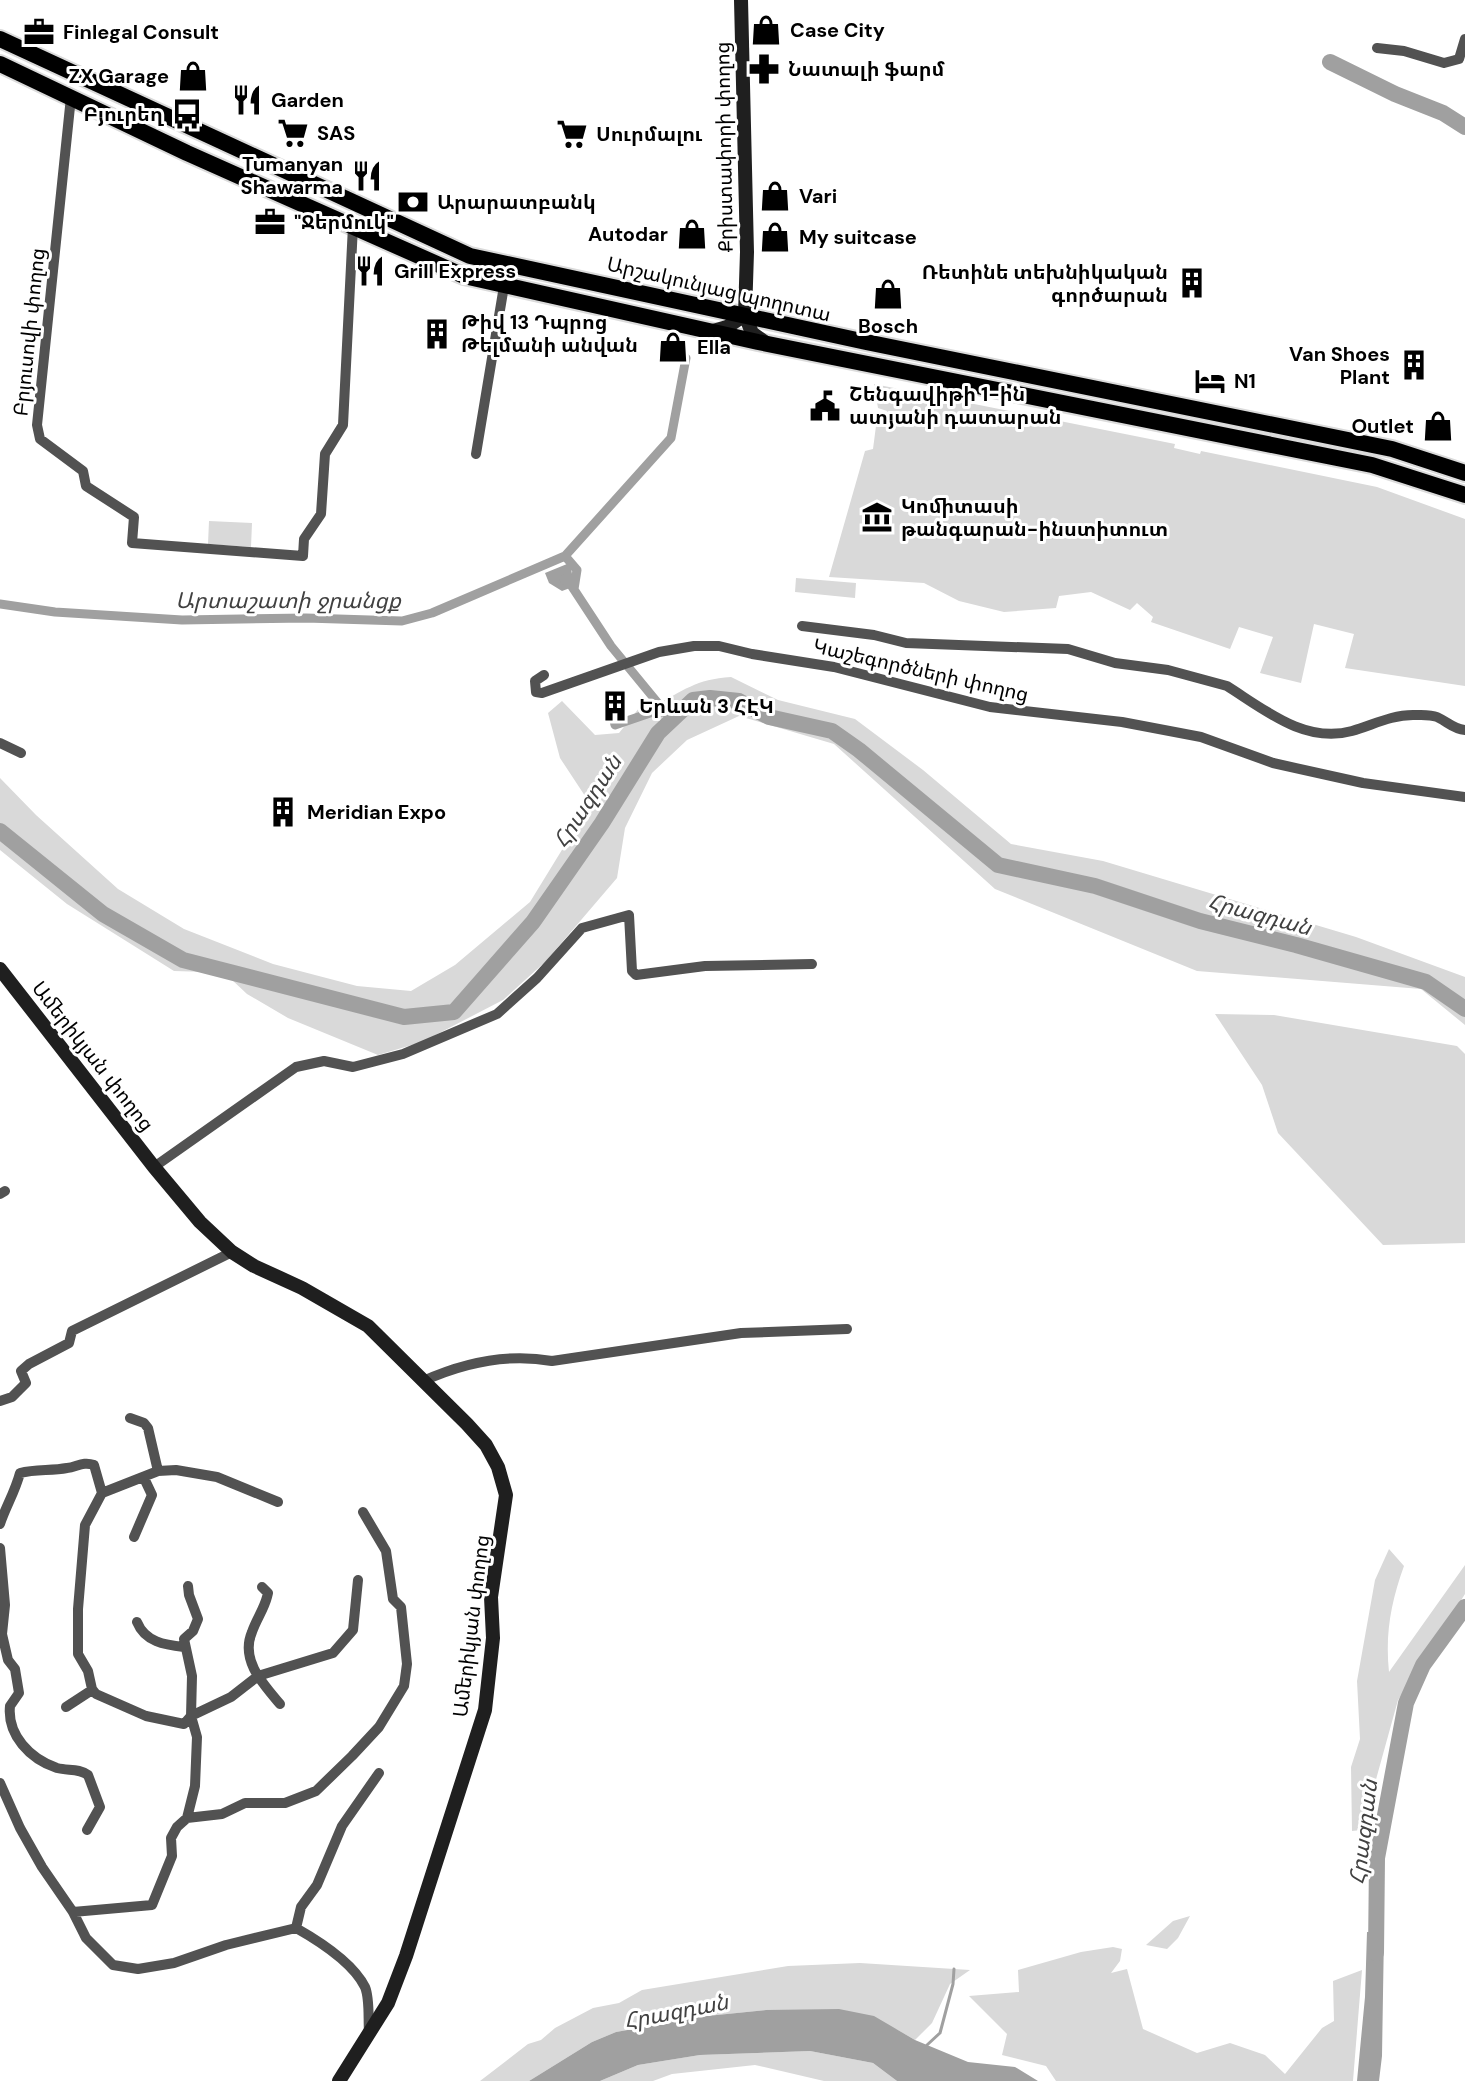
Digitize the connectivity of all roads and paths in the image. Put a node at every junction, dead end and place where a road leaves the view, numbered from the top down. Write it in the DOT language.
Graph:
graph roads {
  1 [pos="741,0"];
  2 [pos="0,39"];
  3 [pos="1465,39"];
  4 [pos="1377,48"];
  5 [pos="0,64"];
  6 [pos="71,97"];
  7 [pos="197,131"];
  8 [pos="237,150"];
  9 [pos="187,153"];
  10 [pos="225,168"];
  11 [pos="353,226"];
  12 [pos="470,256"];
  13 [pos="464,276"];
  14 [pos="504,286"];
  15 [pos="747,288"];
  16 [pos="719,310"];
  17 [pos="745,315"];
  18 [pos="713,331"];
  19 [pos="766,343"];
  20 [pos="476,454"];
  21 [pos="1465,473"];
  22 [pos="1465,495"];
  23 [pos="802,626"];
  24 [pos="544,675"];
  25 [pos="1465,730"];
  26 [pos="0,743"];
  27 [pos="21,753"];
  28 [pos="1465,797"];
  29 [pos="812,964"];
  30 [pos="0,969"];
  31 [pos="154,1167"];
  32 [pos="232,1252"];
  33 [pos="847,1329"];
  34 [pos="423,1381"];
  35 [pos="0,1401"];
  36 [pos="130,1418"];
  37 [pos="158,1471"];
  38 [pos="144,1478"];
  39 [pos="102,1493"];
  40 [pos="278,1502"];
  41 [pos="363,1512"];
  42 [pos="0,1524"];
  43 [pos="134,1537"];
  44 [pos="0,1548"];
  45 [pos="358,1580"];
  46 [pos="188,1586"];
  47 [pos="262,1587"];
  48 [pos="137,1622"];
  49 [pos="184,1647"];
  50 [pos="258,1676"];
  51 [pos="92,1690"];
  52 [pos="5,1704"];
  53 [pos="280,1704"];
  54 [pos="66,1707"];
  55 [pos="191,1716"];
  56 [pos="379,1773"];
  57 [pos="0,1783"];
  58 [pos="187,1818"];
  59 [pos="87,1830"];
  60 [pos="73,1912"];
  61 [pos="296,1928"];
  62 [pos="369,2034"];
  63 [pos="339,2081"];
  1 -- 15 [label="street, Քրիստափորի փողոց"];
  2 -- 7 [label="main road, Արշակունյաց պողոտա"];
  3 -- 4 [label="street"];
  5 -- 6 [label="main road, Արշակունյաց պողոտա"];
  6 -- 9 [label="main road, Արշակունյաց պողոտա"];
  6 -- 11 [label="street, Բրյուսովի փողոց"];
  7 -- 8 [label="main road, Արշակունյաց պողոտա"];
  7 -- 9 [label="main road"];
  8 -- 10 [label="main road"];
  8 -- 12 [label="main road, Արշակունյաց պողոտա"];
  9 -- 10 [label="main road, Արշակունյաց պողոտա"];
  10 -- 11 [label="main road, Արշակունյաց պողոտա"];
  11 -- 13 [label="main road, Արշակունյաց պողոտա"];
  12 -- 13 [label="main road"];
  12 -- 16 [label="main road, Արշակունյաց պողոտա"];
  13 -- 14 [label="main road, Արշակունյաց պողոտա"];
  14 -- 18 [label="main road, Արշակունյաց պողոտա"];
  14 -- 20 [label="street"];
  15 -- 16 [label="street"];
  15 -- 17 [label="street, Քրիստափորի փողոց"];
  16 -- 17 [label="main road, Արշակունյաց պողոտա"];
  17 -- 18 [label="street"];
  17 -- 19 [label="street"];
  17 -- 21 [label="main road, Արշակունյաց պողոտա"];
  18 -- 19 [label="main road, Արշակունյաց պողոտա"];
  19 -- 22 [label="main road, Արշակունյաց պողոտա"];
  23 -- 25 [label="street, Կաշեգործների փողոց"];
  24 -- 28 [label="street, Կաշեգործների փողոց"];
  26 -- 27 [label="street"];
  29 -- 31 [label="street"];
  30 -- 31 [label="street, Ամերիկյան փողոց"];
  31 -- 32 [label="street, Ամերիկյան փողոց"];
  32 -- 34 [label="street, Ամերիկյան փողոց"];
  32 -- 35 [label="street"];
  33 -- 34 [label="street"];
  34 -- 62 [label="street, Ամերիկյան փողոց"];
  36 -- 37 [label="street"];
  37 -- 38 [label="street"];
  37 -- 40 [label="street"];
  38 -- 39 [label="street"];
  38 -- 43 [label="street"];
  39 -- 42 [label="street"];
  39 -- 51 [label="street"];
  41 -- 58 [label="street"];
  44 -- 52 [label="street"];
  45 -- 50 [label="street"];
  46 -- 49 [label="street"];
  47 -- 50 [label="street"];
  48 -- 49 [label="street"];
  49 -- 55 [label="street"];
  50 -- 53 [label="street"];
  50 -- 55 [label="street"];
  51 -- 54 [label="street"];
  51 -- 55 [label="street"];
  52 -- 59 [label="street"];
  55 -- 58 [label="street"];
  56 -- 61 [label="street"];
  57 -- 60 [label="street"];
  58 -- 60 [label="street"];
  60 -- 61 [label="street"];
  61 -- 62 [label="street"];
  62 -- 63 [label="street, Ամերիկյան փողոց"];
}
